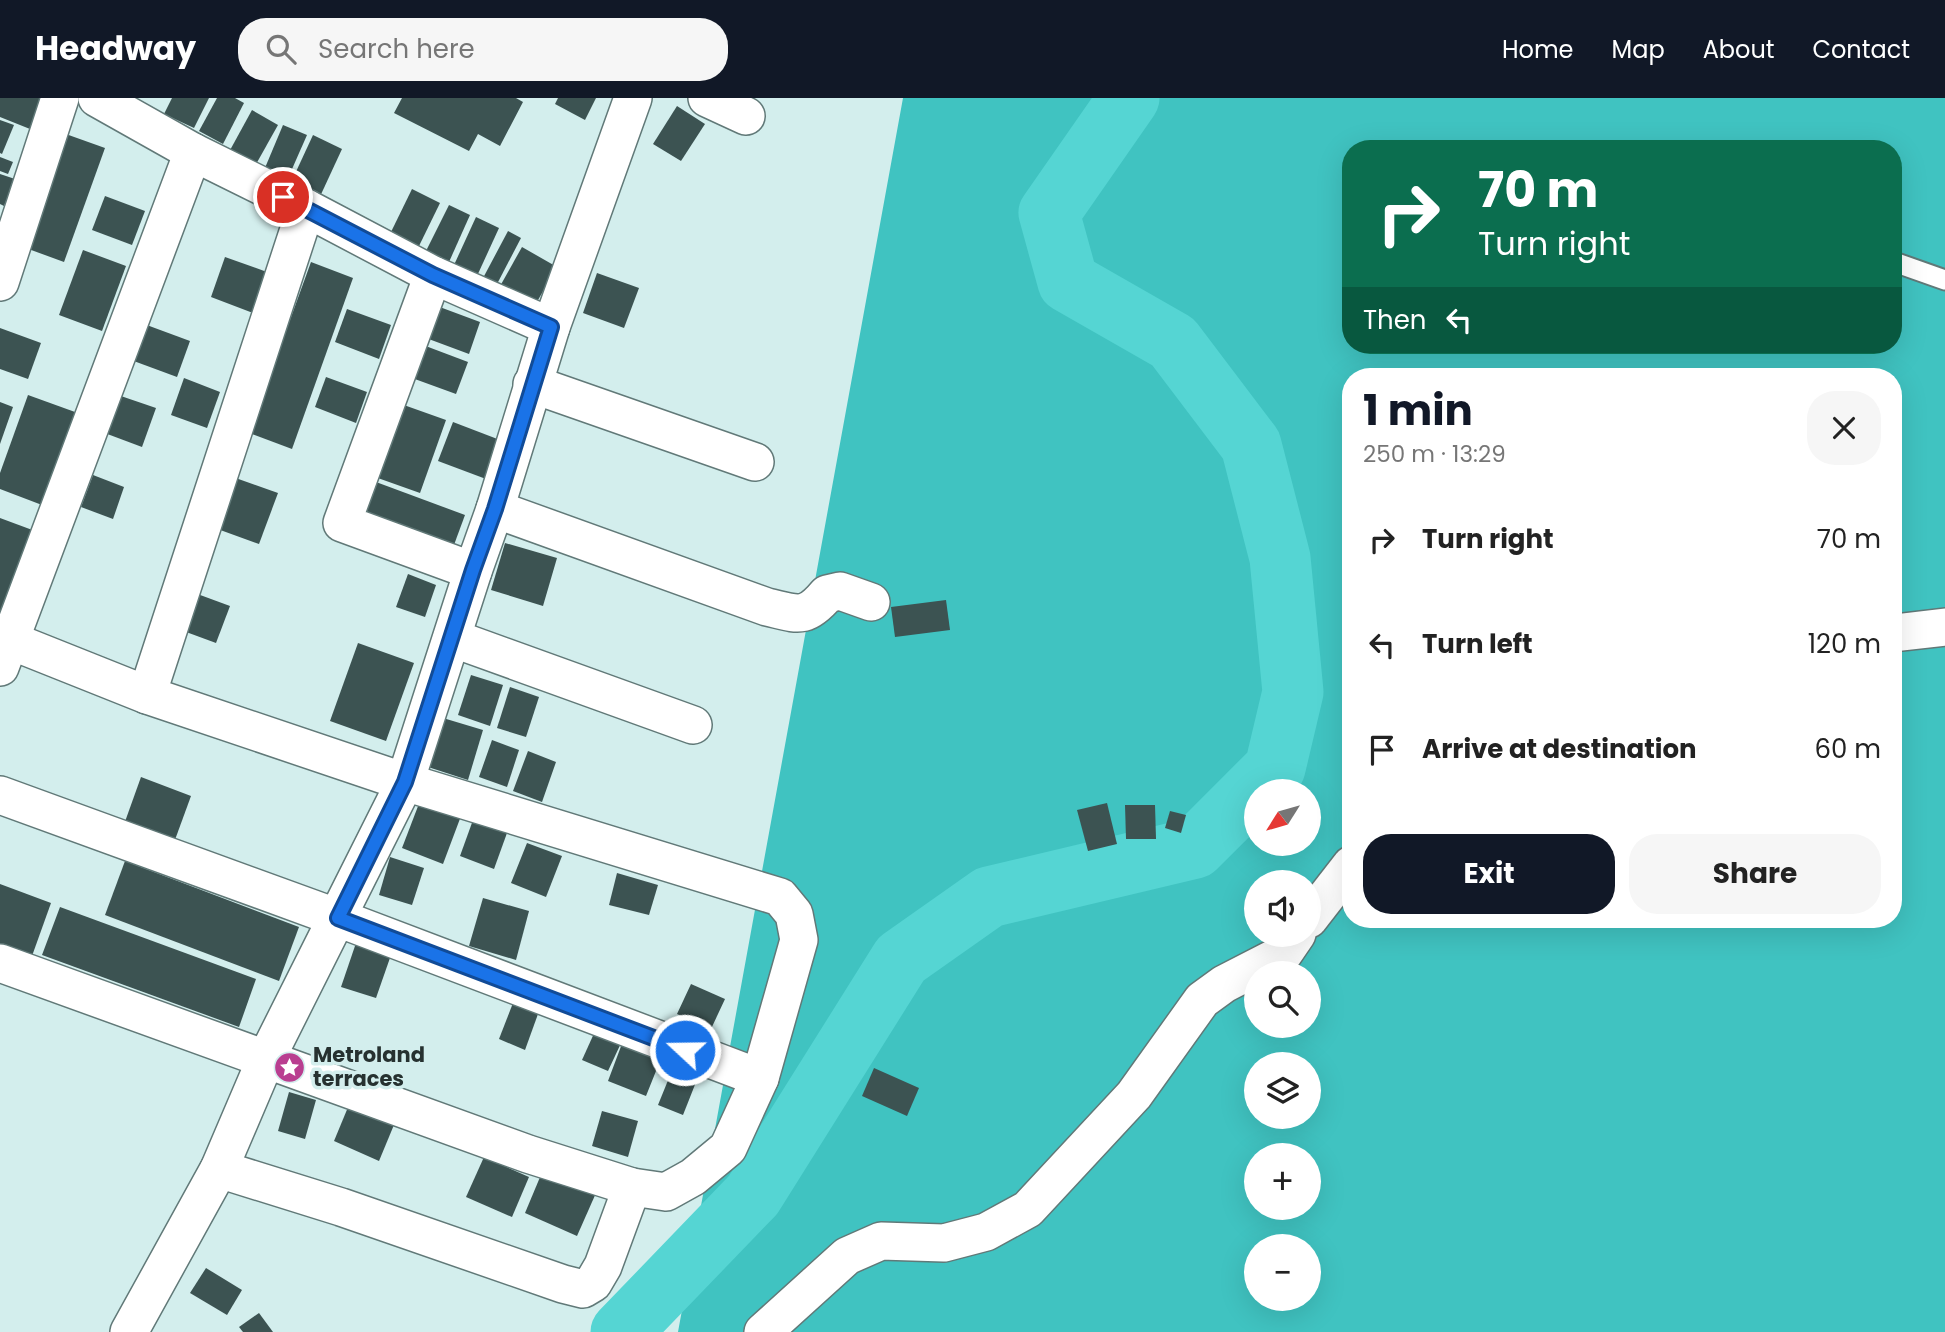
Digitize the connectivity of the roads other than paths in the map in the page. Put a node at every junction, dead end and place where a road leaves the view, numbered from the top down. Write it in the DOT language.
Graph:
graph roads {
  1 [pos="60,98"];
  2 [pos="97,98"];
  3 [pos="633,98"];
  4 [pos="707,98"];
  5 [pos="746,117"];
  6 [pos="193,152"];
  7 [pos="306,208"];
  8 [pos="1902,265"];
  9 [pos="433,275"];
  10 [pos="1945,281"];
  11 [pos="0,282"];
  12 [pos="551,327"];
  13 [pos="532,384"];
  14 [pos="755,462"];
  15 [pos="495,509"];
  16 [pos="473,570"];
  17 [pos="871,602"];
  18 [pos="1945,627"];
  19 [pos="1902,632"];
  20 [pos="452,638"];
  21 [pos="5,654"];
  22 [pos="146,695"];
  23 [pos="693,725"];
  24 [pos="405,782"];
  25 [pos="0,795"];
  26 [pos="1342,877"];
  27 [pos="1321,904"];
  28 [pos="338,918"];
  29 [pos="1288,947"];
  30 [pos="0,963"];
  31 [pos="266,1059"];
  32 [pos="760,1078"];
  33 [pos="219,1169"];
  34 [pos="632,1187"];
  35 [pos="128,1332"];
  36 [pos="763,1332"];
  1 -- 11 [label="street"];
  2 -- 6 [label="street"];
  3 -- 12 [label="street"];
  4 -- 5 [label="street"];
  6 -- 7 [label="street"];
  6 -- 21 [label="street"];
  7 -- 9 [label="street"];
  7 -- 22 [label="street"];
  8 -- 10 [label="lane"];
  9 -- 12 [label="street"];
  9 -- 16 [label="street"];
  12 -- 13 [label="street"];
  13 -- 14 [label="street"];
  13 -- 15 [label="street"];
  15 -- 16 [label="street"];
  15 -- 17 [label="street"];
  16 -- 20 [label="street"];
  18 -- 19 [label="street"];
  20 -- 23 [label="street"];
  20 -- 24 [label="street"];
  21 -- 22 [label="street"];
  22 -- 24 [label="street"];
  24 -- 28 [label="street"];
  24 -- 32 [label="street"];
  25 -- 28 [label="street"];
  26 -- 27 [label="street"];
  28 -- 31 [label="street"];
  28 -- 32 [label="street"];
  29 -- 36 [label="street"];
  30 -- 31 [label="street"];
  31 -- 33 [label="street"];
  31 -- 34 [label="street"];
  32 -- 34 [label="street"];
  33 -- 34 [label="street"];
  33 -- 35 [label="street"];
}
